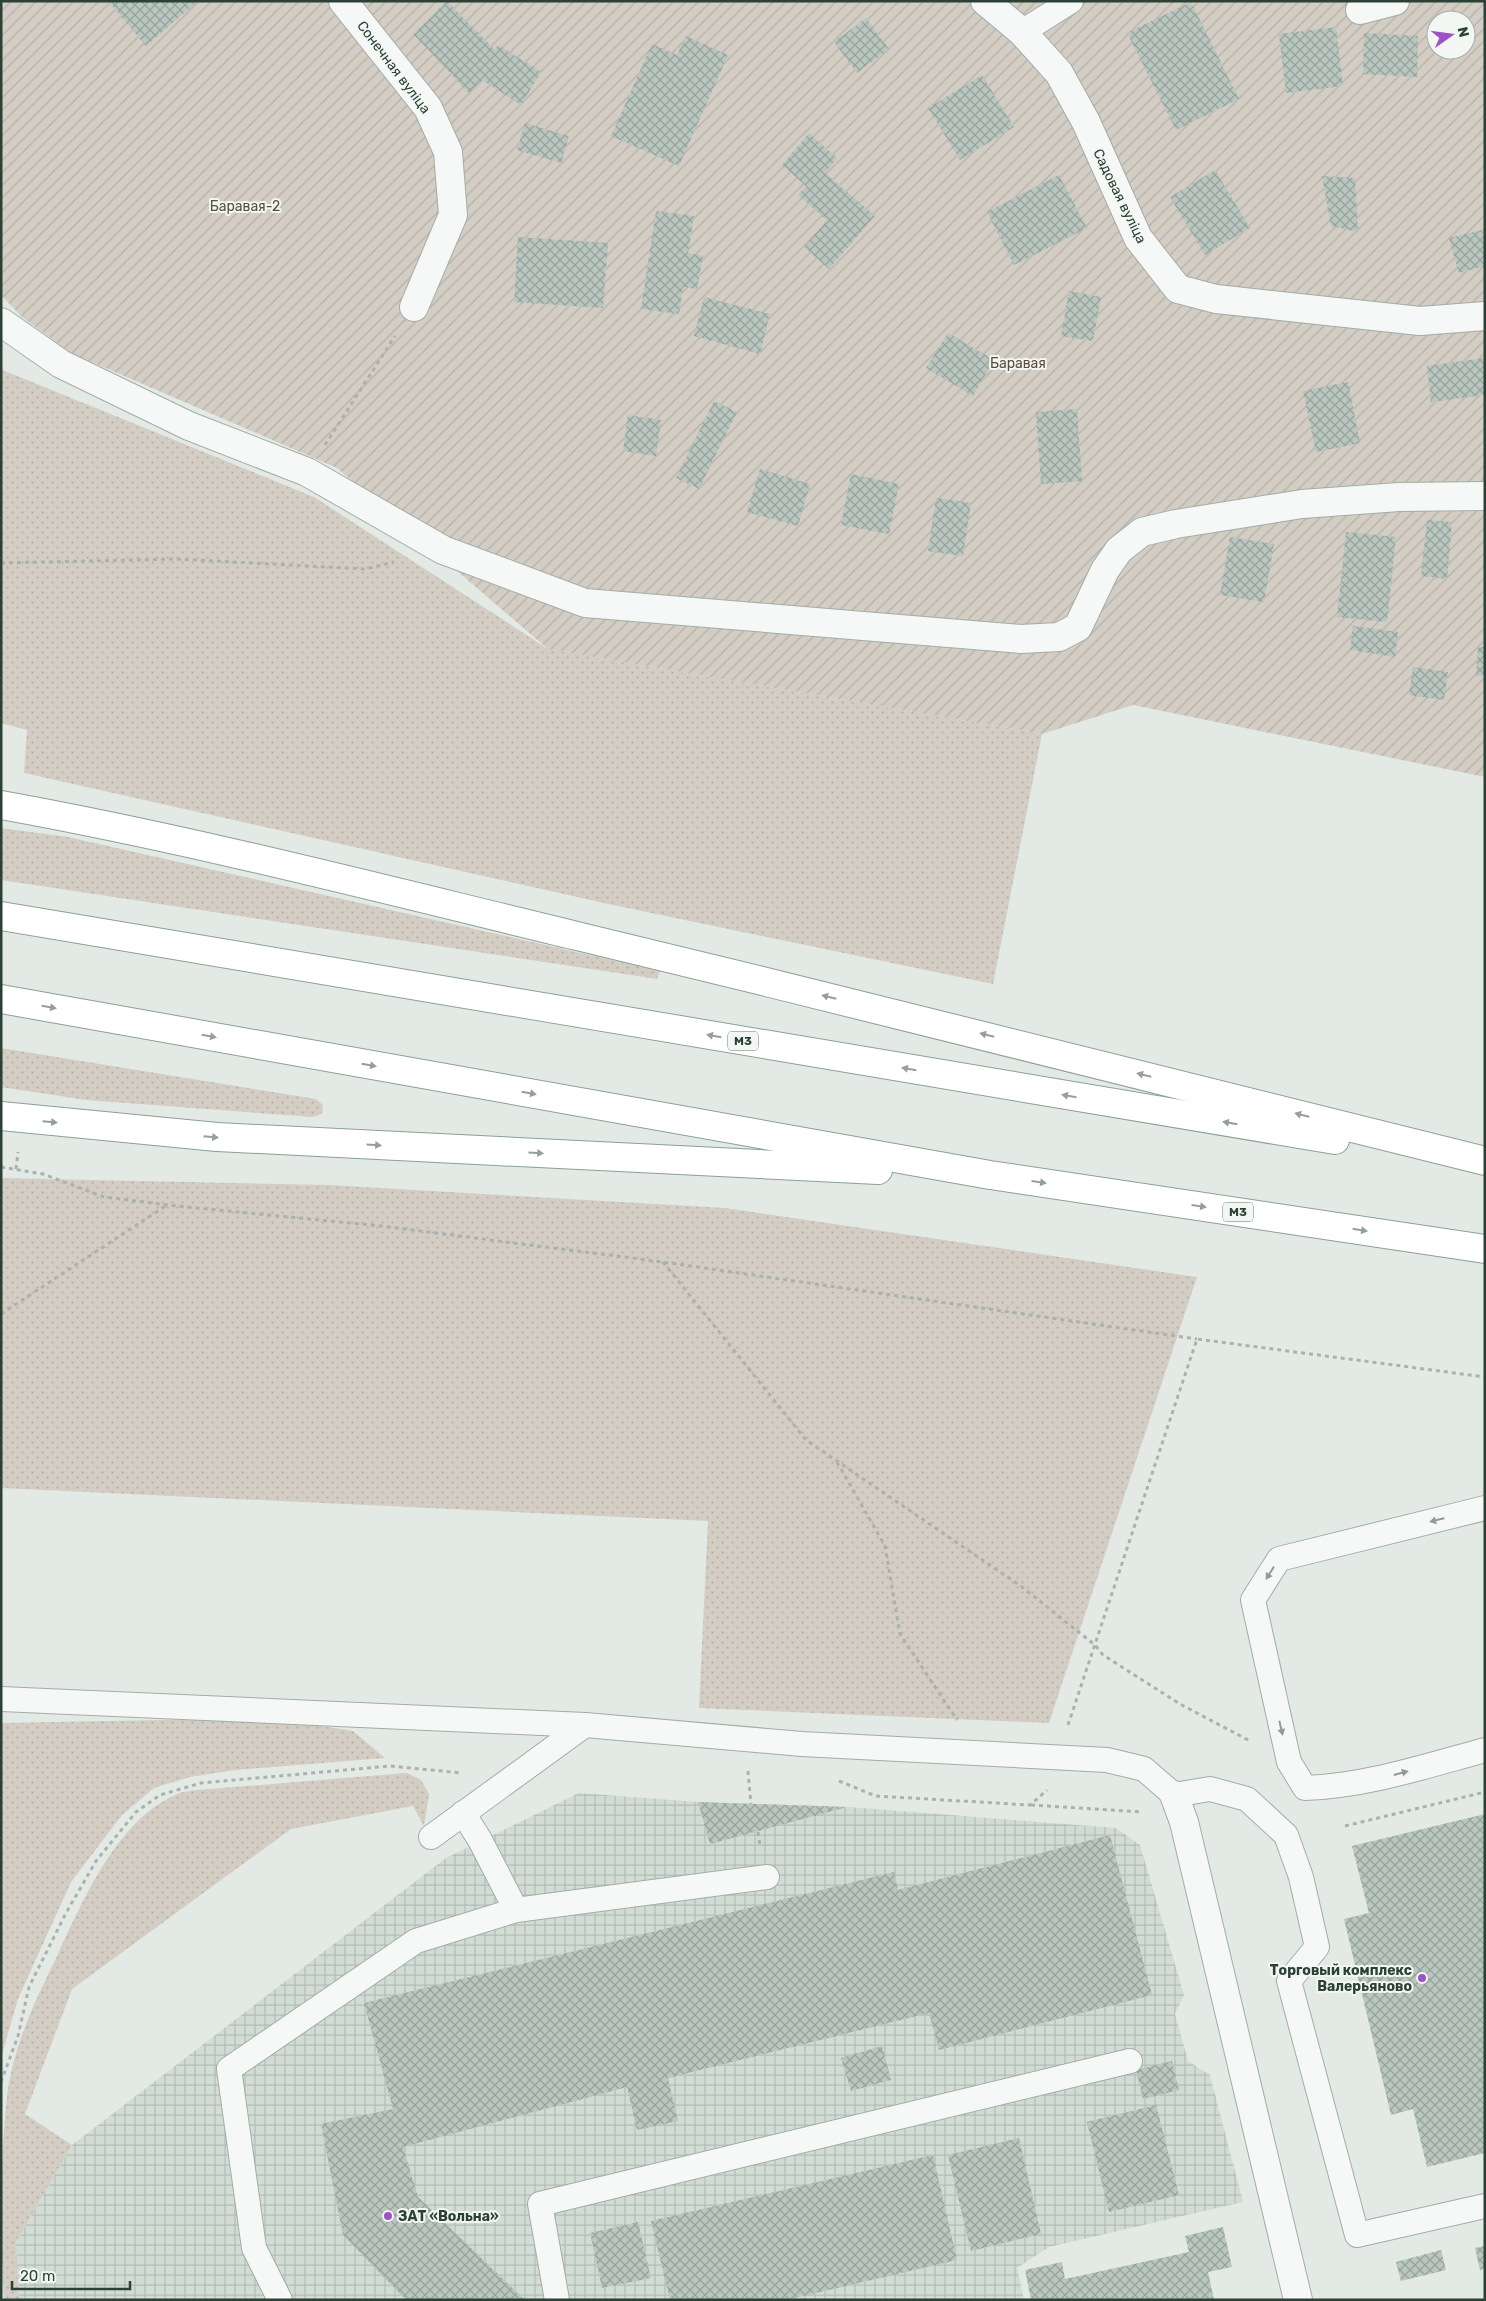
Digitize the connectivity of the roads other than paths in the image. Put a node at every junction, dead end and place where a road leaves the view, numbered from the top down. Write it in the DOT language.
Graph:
graph roads {
  1 [pos="344,1"];
  2 [pos="985,1"];
  3 [pos="1071,1"];
  4 [pos="1395,1"];
  5 [pos="1360,10"];
  6 [pos="1022,32"];
  7 [pos="414,306"];
  8 [pos="1485,316"];
  9 [pos="1,322"];
  10 [pos="1485,496"];
  11 [pos="1,805"];
  12 [pos="1,916"];
  13 [pos="1,999"];
  14 [pos="1,1116"];
  15 [pos="1485,1161"];
  16 [pos="1485,1165"];
  17 [pos="990,1175"];
  18 [pos="1485,1249"];
  19 [pos="1485,1508"];
  20 [pos="1,1699"];
  21 [pos="585,1726"];
  22 [pos="1485,1750"];
  23 [pos="1174,1795"];
  24 [pos="463,1813"];
  25 [pos="431,1838"];
  26 [pos="767,1877"];
  27 [pos="516,1910"];
  28 [pos="1130,2061"];
  29 [pos="1485,2206"];
  30 [pos="280,2300"];
  31 [pos="556,2300"];
  32 [pos="1298,2300"];
  1 -- 7 [label="street, Сонечная вуліца"];
  2 -- 6 [label="street, Садовая вуліца"];
  3 -- 6 [label="lane"];
  4 -- 5 [label="street"];
  6 -- 8 [label="street, Садовая вуліца"];
  9 -- 10 [label="street"];
  15 -- 11 [label="highway, one-way"];
  16 -- 12 [label="highway, М3, one-way"];
  13 -- 17 [label="highway, М3, one-way"];
  14 -- 17 [label="highway, one-way"];
  17 -- 18 [label="highway, М3, one-way"];
  19 -- 22 [label="lane, one-way"];
  20 -- 21 [label="lane"];
  21 -- 23 [label="lane"];
  21 -- 24 [label="lane"];
  23 -- 29 [label="lane"];
  23 -- 32 [label="street"];
  24 -- 25 [label="lane"];
  24 -- 27 [label="lane"];
  26 -- 27 [label="lane"];
  27 -- 30 [label="lane"];
  28 -- 31 [label="lane"];
}
